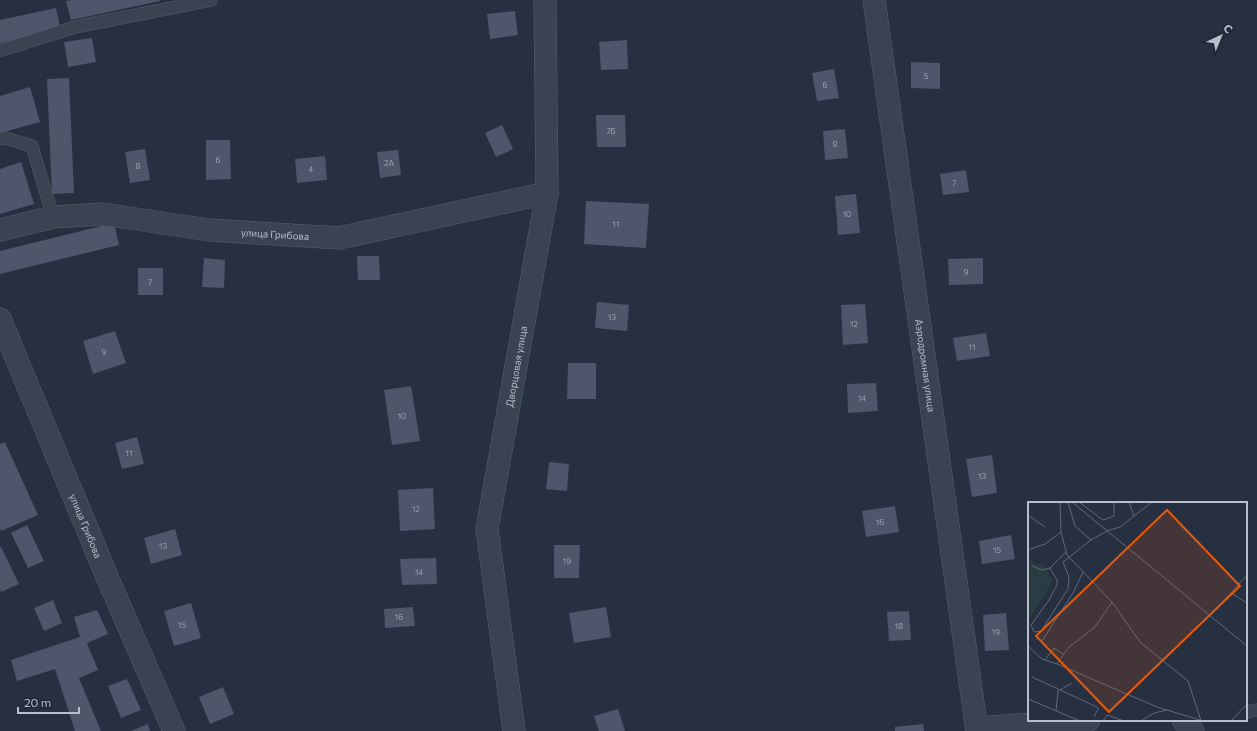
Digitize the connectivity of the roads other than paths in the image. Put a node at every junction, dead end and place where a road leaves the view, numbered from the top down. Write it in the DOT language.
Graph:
graph roads {
  1 [pos="211,0"];
  2 [pos="546,0"];
  3 [pos="874,0"];
  4 [pos="2,50"];
  5 [pos="0,139"];
  6 [pos="547,193"];
  7 [pos="53,217"];
  8 [pos="0,230"];
  9 [pos="0,319"];
  10 [pos="1257,710"];
  11 [pos="1247,712"];
  12 [pos="1076,721"];
  13 [pos="1184,721"];
  14 [pos="977,729"];
  15 [pos="174,731"];
  16 [pos="514,731"];
  17 [pos="1193,731"];
  1 -- 4 [label="lane"];
  2 -- 6 [label="street, Дворцовая улица"];
  3 -- 14 [label="street, Аэродромная улица"];
  5 -- 7 [label="lane"];
  6 -- 7 [label="street, улица Грибова"];
  6 -- 16 [label="street, Дворцовая улица"];
  7 -- 8 [label="street, улица Грибова"];
  9 -- 15 [label="street, улица Грибова"];
  10 -- 11 [label="lane"];
  12 -- 14 [label="street"];
  13 -- 17 [label="street"];
}
